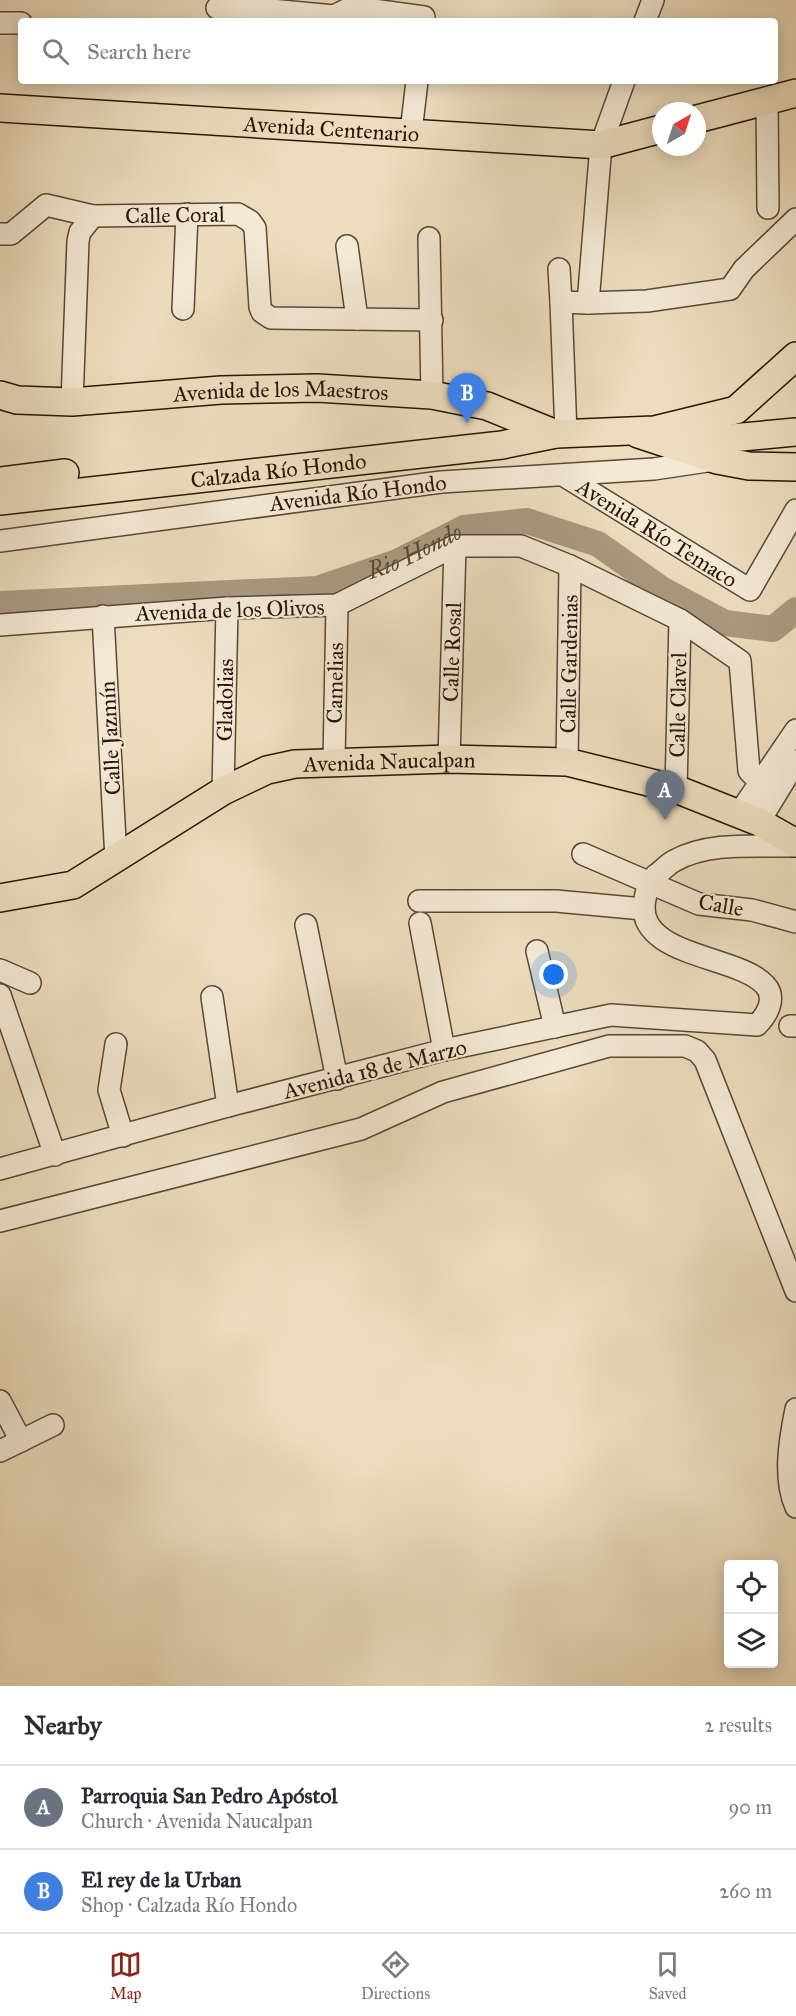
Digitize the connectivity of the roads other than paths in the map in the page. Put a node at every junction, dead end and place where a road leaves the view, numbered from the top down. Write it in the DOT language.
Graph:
graph roads {
  1 [pos="653,0"];
  2 [pos="353,4"];
  3 [pos="217,10"];
  4 [pos="426,13"];
  5 [pos="646,18"];
  6 [pos="0,23"];
  7 [pos="18,23"];
  8 [pos="417,84"];
  9 [pos="623,84"];
  10 [pos="796,93"];
  11 [pos="767,100"];
  12 [pos="0,108"];
  13 [pos="706,117"];
  14 [pos="652,131"];
  15 [pos="411,132"];
  16 [pos="601,145"];
  17 [pos="43,193"];
  18 [pos="768,208"];
  19 [pos="187,214"];
  20 [pos="93,216"];
  21 [pos="796,219"];
  22 [pos="0,223"];
  23 [pos="0,234"];
  24 [pos="429,238"];
  25 [pos="347,246"];
  26 [pos="559,270"];
  27 [pos="561,302"];
  28 [pos="588,303"];
  29 [pos="183,309"];
  30 [pos="357,319"];
  31 [pos="432,320"];
  32 [pos="796,356"];
  33 [pos="0,395"];
  34 [pos="432,395"];
  35 [pos="72,402"];
  36 [pos="736,410"];
  37 [pos="626,430"];
  38 [pos="654,430"];
  39 [pos="796,432"];
  40 [pos="561,434"];
  41 [pos="724,449"];
  42 [pos="796,467"];
  43 [pos="563,475"];
  44 [pos="0,481"];
  45 [pos="0,501"];
  46 [pos="796,510"];
  47 [pos="0,541"];
  48 [pos="455,546"];
  49 [pos="570,566"];
  50 [pos="337,605"];
  51 [pos="227,608"];
  52 [pos="103,616"];
  53 [pos="680,620"];
  54 [pos="0,625"];
  55 [pos="796,730"];
  56 [pos="449,759"];
  57 [pos="334,761"];
  58 [pos="796,761"];
  59 [pos="567,762"];
  60 [pos="769,787"];
  61 [pos="676,789"];
  62 [pos="224,791"];
  63 [pos="752,828"];
  64 [pos="796,845"];
  65 [pos="583,854"];
  66 [pos="117,860"];
  67 [pos="648,882"];
  68 [pos="0,898"];
  69 [pos="418,901"];
  70 [pos="643,909"];
  71 [pos="796,922"];
  72 [pos="420,923"];
  73 [pos="306,925"];
  74 [pos="537,951"];
  75 [pos="0,970"];
  76 [pos="30,983"];
  77 [pos="1,995"];
  78 [pos="212,997"];
  79 [pos="555,1027"];
  80 [pos="117,1044"];
  81 [pos="444,1050"];
  82 [pos="337,1079"];
  83 [pos="228,1106"];
  84 [pos="123,1136"];
  85 [pos="55,1155"];
  86 [pos="0,1169"];
  87 [pos="0,1221"];
  88 [pos="796,1291"];
  89 [pos="0,1401"];
  90 [pos="796,1409"];
  91 [pos="53,1425"];
  92 [pos="21,1441"];
  93 [pos="0,1451"];
  94 [pos="796,1507"];
  1 -- 5 [label="street"];
  2 -- 3 [label="street"];
  2 -- 4 [label="street"];
  6 -- 7 [label="street"];
  8 -- 15 [label="street"];
  9 -- 16 [label="street"];
  10 -- 11 [label="main road"];
  11 -- 13 [label="main road"];
  11 -- 18 [label="street"];
  12 -- 15 [label="main road, Avenida Centenario"];
  14 -- 16 [label="main road, Avenida Centenario"];
  15 -- 16 [label="main road, Avenida Centenario"];
  16 -- 28 [label="street"];
  17 -- 22 [label="street"];
  19 -- 20 [label="street, Calle Coral"];
  19 -- 29 [label="street"];
  19 -- 30 [label="street, Calle Coral"];
  20 -- 23 [label="street"];
  20 -- 35 [label="street, Calle Coral"];
  21 -- 28 [label="street"];
  24 -- 31 [label="street"];
  25 -- 30 [label="street"];
  26 -- 27 [label="street"];
  27 -- 28 [label="street"];
  27 -- 40 [label="street"];
  30 -- 31 [label="street, Calle Coral"];
  31 -- 34 [label="street"];
  32 -- 36 [label="main road, Calzada Río Hondo"];
  33 -- 35 [label="main road, Avenida de los Maestros"];
  34 -- 35 [label="main road, Avenida de los Maestros"];
  34 -- 40 [label="main road, Avenida de los Maestros"];
  36 -- 38 [label="main road, Calzada Río Hondo"];
  36 -- 41 [label="main road"];
  37 -- 38 [label="main road, Calzada Río Hondo"];
  37 -- 40 [label="main road, Calzada Río Hondo"];
  37 -- 41 [label="main road"];
  38 -- 41 [label="main road"];
  39 -- 41 [label="main road"];
  40 -- 44 [label="main road, Calzada Río Hondo"];
  40 -- 45 [label="main road, Calzada Río Hondo"];
  41 -- 42 [label="main road"];
  41 -- 43 [label="street, Avenida Río Hondo"];
  43 -- 46 [label="street, Avenida Río Temaco"];
  43 -- 47 [label="street, Avenida Río Hondo"];
  48 -- 49 [label="street, Avenida de los Olivos"];
  48 -- 50 [label="street, Avenida de los Olivos"];
  48 -- 56 [label="street, Calle Rosal"];
  49 -- 53 [label="street, Avenida de los Olivos"];
  49 -- 59 [label="street, Calle Gardenias"];
  50 -- 51 [label="street, Avenida de los Olivos"];
  50 -- 57 [label="street, Camelias"];
  51 -- 52 [label="street, Avenida de los Olivos"];
  51 -- 62 [label="street, Gladolias"];
  52 -- 54 [label="street, Avenida de los Olivos"];
  52 -- 66 [label="street, Calle Jazmín"];
  53 -- 60 [label="street, Avenida de los Olivos"];
  53 -- 61 [label="street, Calle Clavel"];
  55 -- 60 [label="street"];
  56 -- 57 [label="main road, Avenida Naucalpan"];
  56 -- 59 [label="main road, Avenida Naucalpan"];
  57 -- 62 [label="main road, Avenida Naucalpan"];
  58 -- 60 [label="street"];
  59 -- 61 [label="main road, Avenida Naucalpan"];
  60 -- 63 [label="street"];
  61 -- 63 [label="main road, Avenida Naucalpan"];
  62 -- 66 [label="main road, Avenida Naucalpan"];
  63 -- 64 [label="main road, Avenida Naucalpan"];
  63 -- 67 [label="street"];
  65 -- 67 [label="street, Calle"];
  66 -- 68 [label="main road, Avenida Naucalpan"];
  67 -- 70 [label="street"];
  67 -- 71 [label="street, Calle"];
  69 -- 70 [label="street"];
  70 -- 79 [label="street, Avenida 18 de Marzo"];
  72 -- 81 [label="street"];
  73 -- 82 [label="street"];
  74 -- 79 [label="street"];
  75 -- 76 [label="street"];
  77 -- 85 [label="street"];
  78 -- 83 [label="street"];
  79 -- 81 [label="street, Avenida 18 de Marzo"];
  80 -- 84 [label="street"];
  81 -- 82 [label="street, Avenida 18 de Marzo"];
  82 -- 83 [label="street, Avenida 18 de Marzo"];
  83 -- 84 [label="street, Avenida 18 de Marzo"];
  84 -- 85 [label="street, Avenida 18 de Marzo"];
  85 -- 86 [label="street, Avenida 18 de Marzo"];
  87 -- 88 [label="street"];
  89 -- 92 [label="street"];
  90 -- 94 [label="street"];
  91 -- 92 [label="street"];
  92 -- 93 [label="street"];
}
